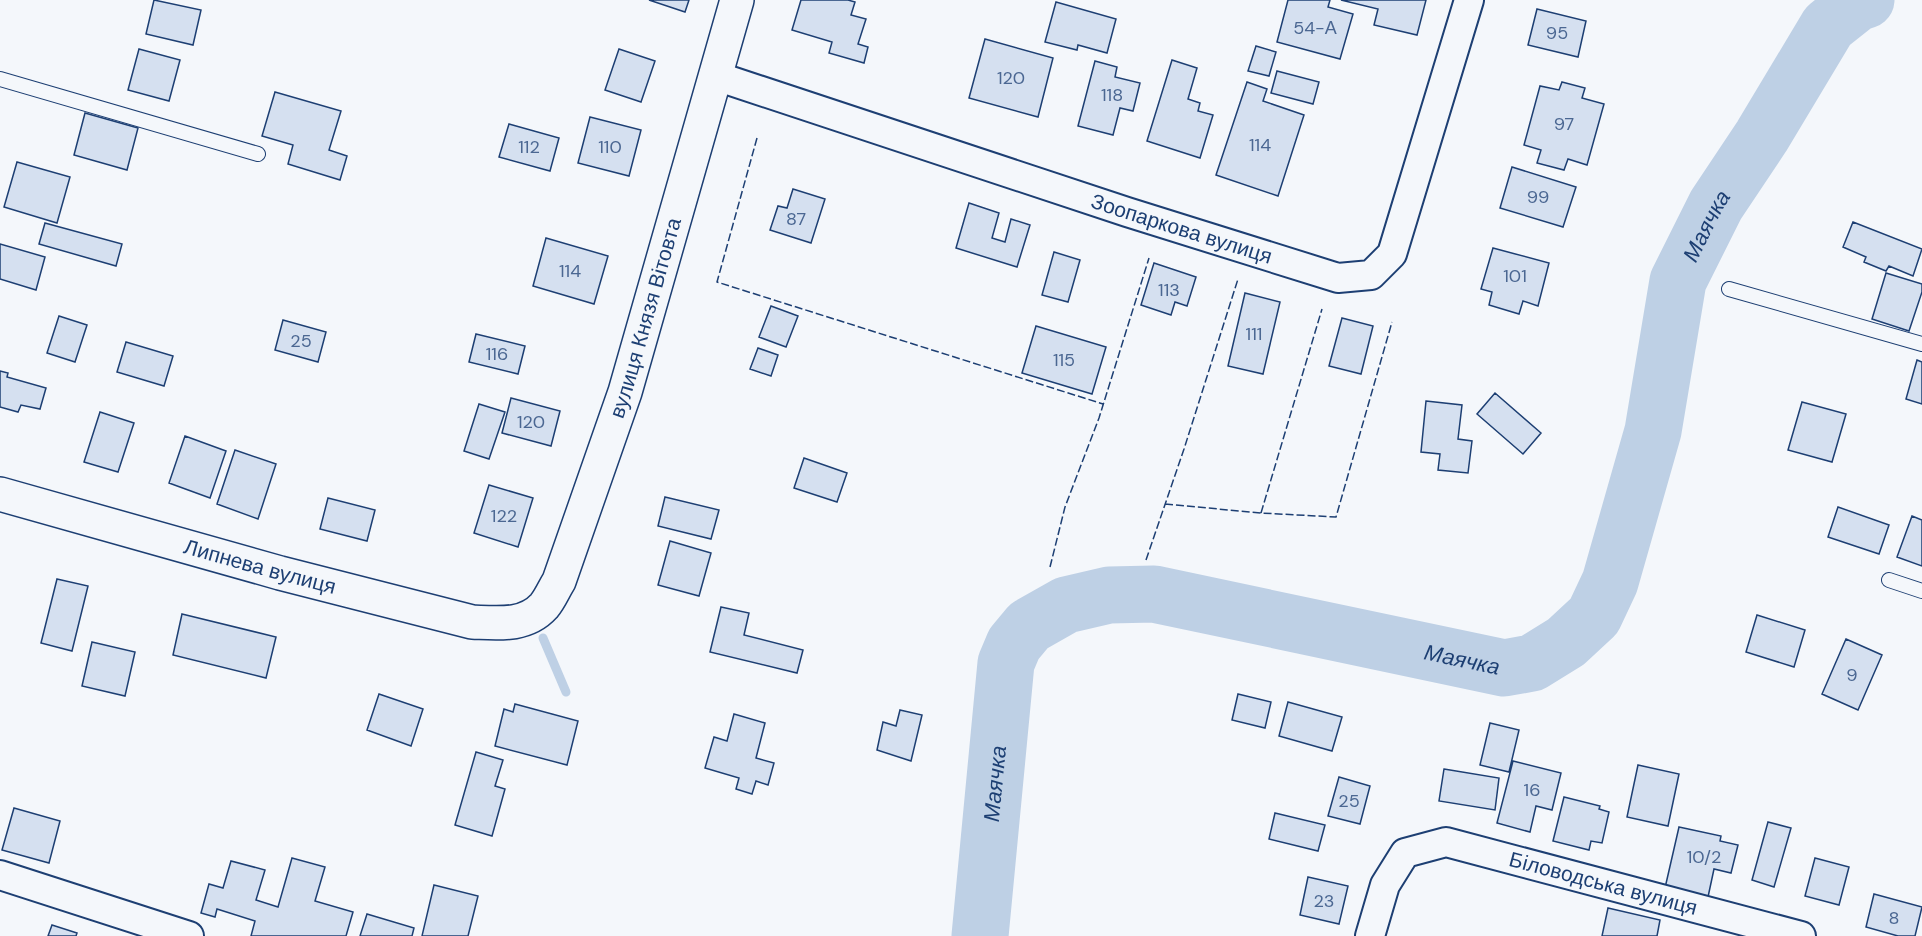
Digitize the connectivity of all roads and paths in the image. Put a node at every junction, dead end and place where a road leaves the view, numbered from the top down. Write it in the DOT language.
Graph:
graph roads {
  1 [pos="737,0"];
  2 [pos="1469,0"];
  3 [pos="716,76"];
  4 [pos="0,78"];
  5 [pos="258,154"];
  6 [pos="1729,289"];
  7 [pos="1922,344"];
  8 [pos="0,494"];
  9 [pos="1889,580"];
  10 [pos="1922,591"];
  11 [pos="524,621"];
  12 [pos="0,875"];
  13 [pos="189,936"];
  14 [pos="1370,936"];
  15 [pos="1801,936"];
  1 -- 3 [label="street, вулиця Князя Вітовта"];
  2 -- 3 [label="street, Зоопаркова вулиця"];
  3 -- 11 [label="street, вулиця Князя Вітовта"];
  4 -- 5 [label="lane"];
  6 -- 7 [label="lane"];
  8 -- 11 [label="street, Липнева вулиця"];
  9 -- 10 [label="lane"];
  12 -- 13 [label="street"];
  14 -- 15 [label="street, Біловодська вулиця"];
}
